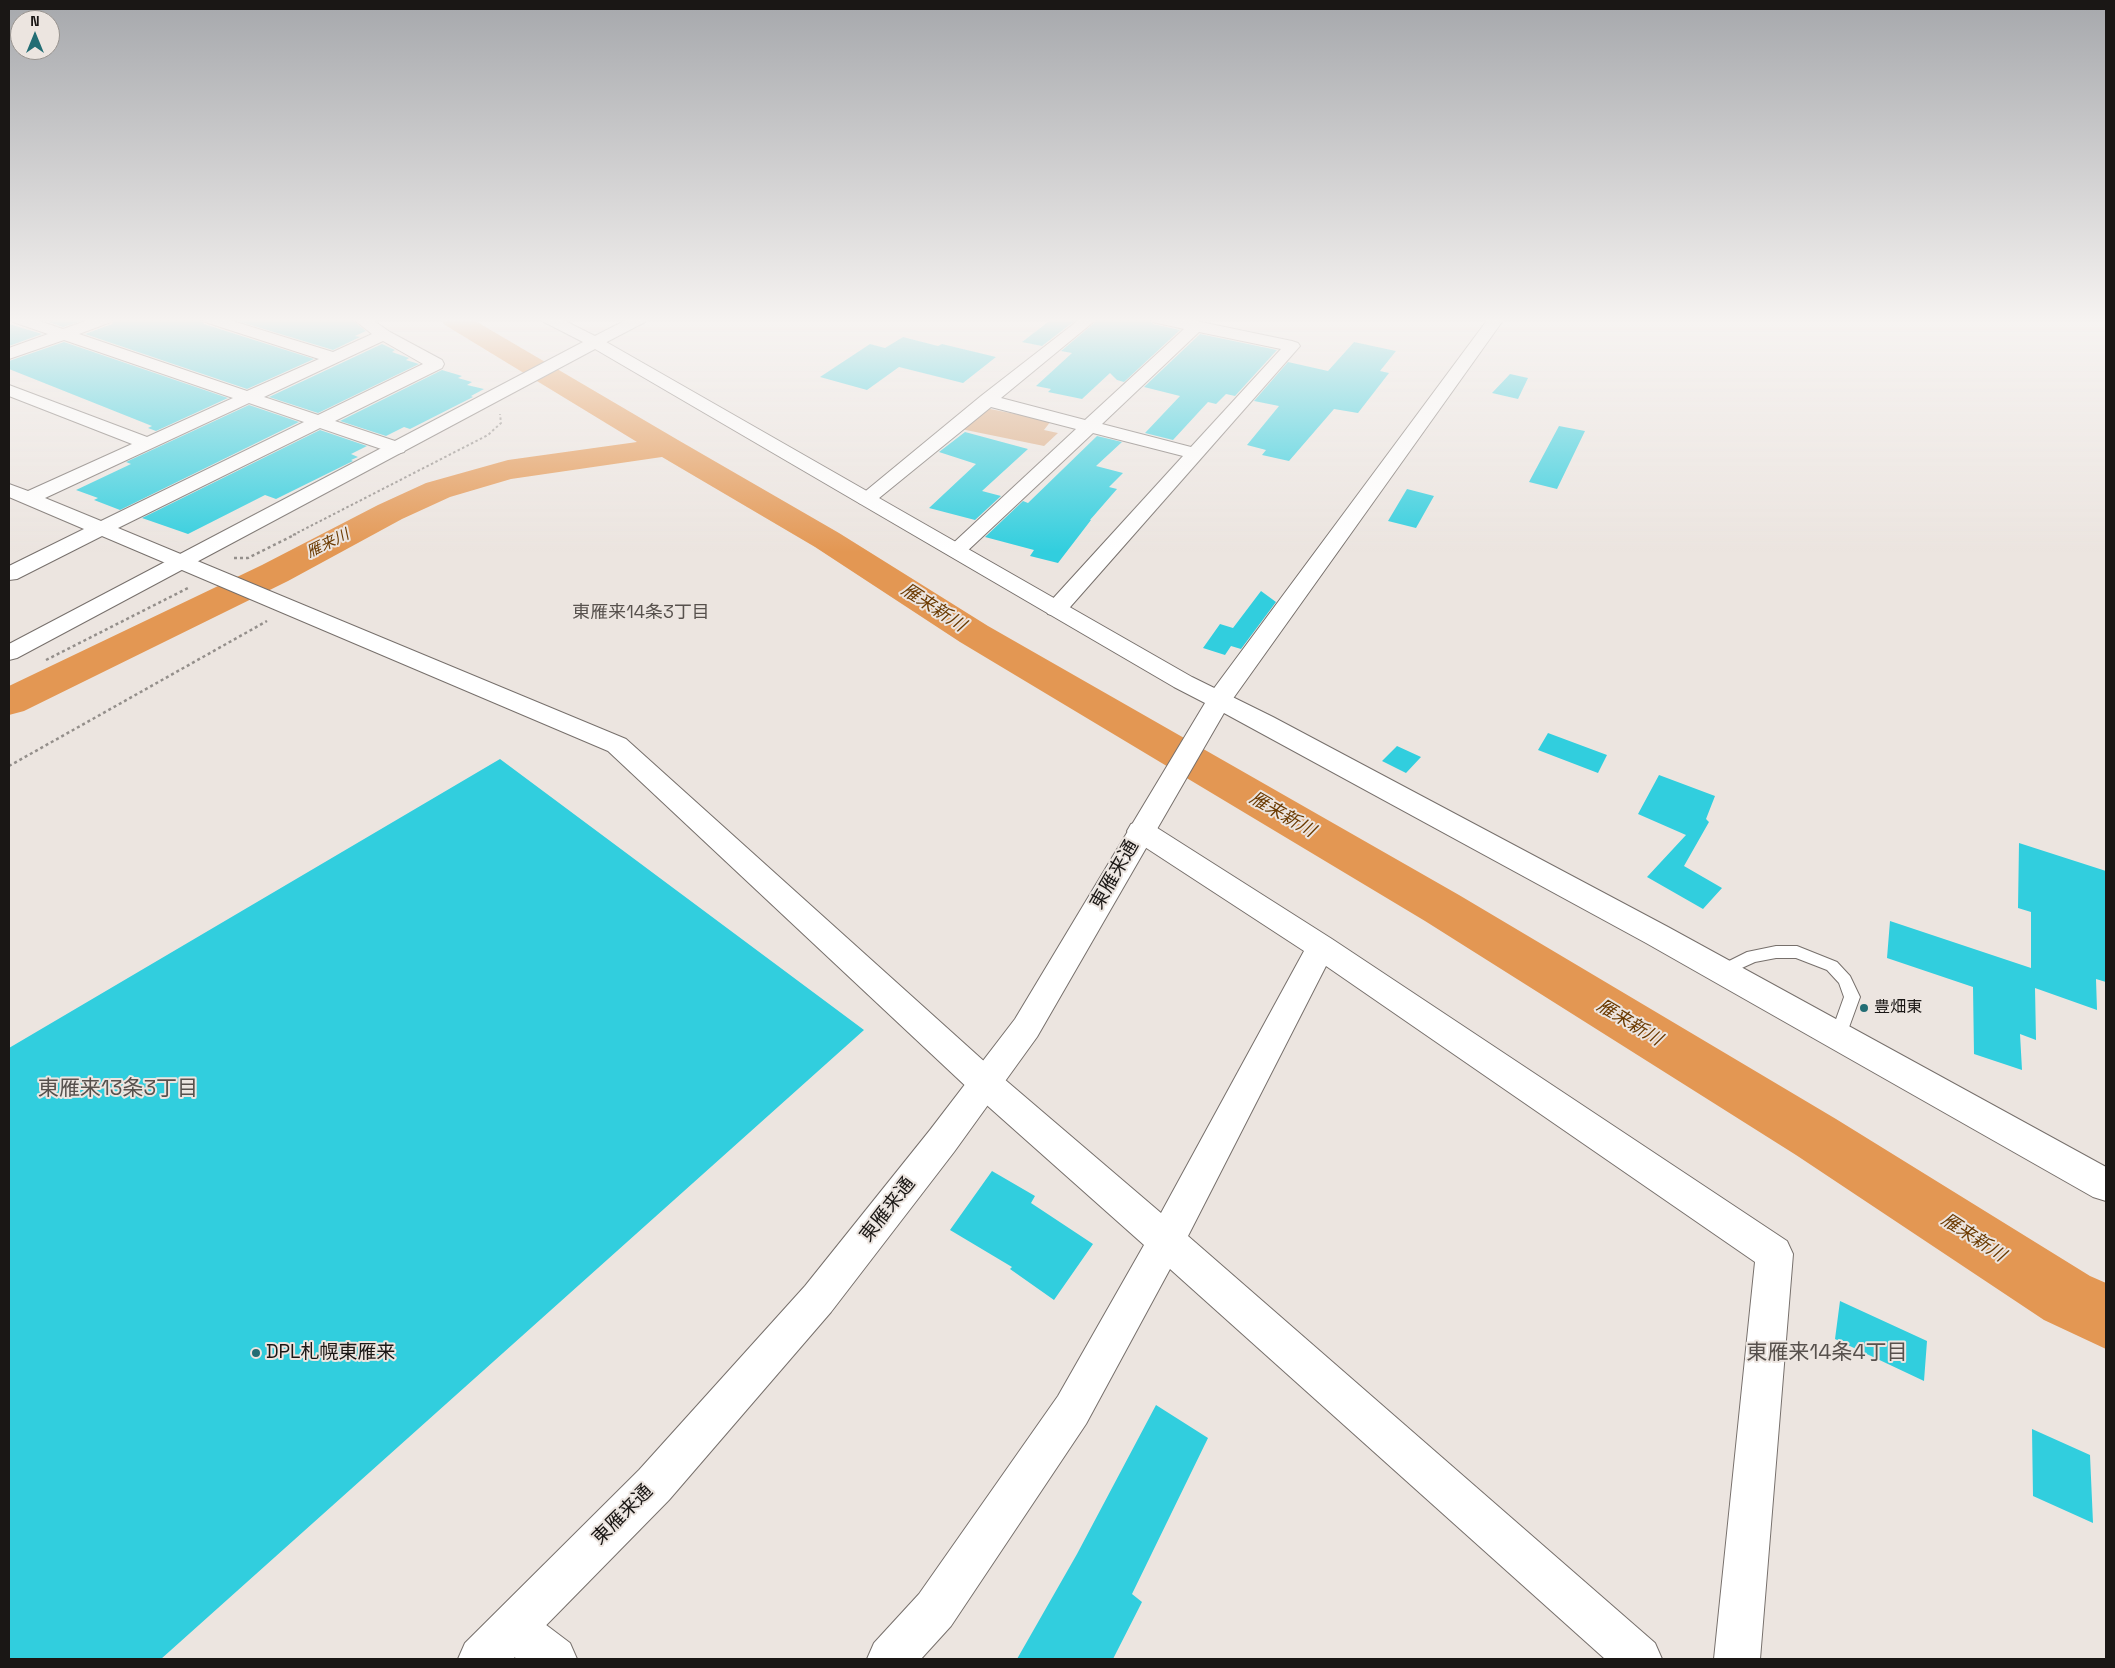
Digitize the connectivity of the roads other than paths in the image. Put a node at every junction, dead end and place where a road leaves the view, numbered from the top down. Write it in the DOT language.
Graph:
graph roads {
  1 [pos="27,397"];
  2 [pos="246,397"];
  3 [pos="370,397"];
  4 [pos="492,397"];
  5 [pos="676,397"];
  6 [pos="991,397"];
  7 [pos="1121,397"];
  8 [pos="1247,397"];
  9 [pos="1440,397"];
  10 [pos="249,398"];
  11 [pos="987,400"];
  12 [pos="319,422"];
  13 [pos="1090,426"];
  14 [pos="147,443"];
  15 [pos="397,448"];
  16 [pos="1196,454"];
  17 [pos="9,490"];
  18 [pos="28,498"];
  19 [pos="866,499"];
  20 [pos="103,529"];
  21 [pos="956,551"];
  22 [pos="181,563"];
  23 [pos="9,574"];
  24 [pos="1056,609"];
  25 [pos="9,653"];
  26 [pos="1213,709"];
  27 [pos="1146,821"];
  28 [pos="1321,947"];
  29 [pos="1722,971"];
  30 [pos="1838,1036"];
  31 [pos="984,1082"];
  32 [pos="2106,1185"];
  33 [pos="1166,1241"];
  34 [pos="513,1628"];
  35 [pos="481,1659"];
  36 [pos="554,1659"];
  37 [pos="890,1659"];
  38 [pos="1639,1659"];
  39 [pos="1737,1659"];
  1 -- 14 [label="street"];
  2 -- 10 [label="street"];
  3 -- 12 [label="street"];
  4 -- 15 [label="street"];
  5 -- 19 [label="street"];
  6 -- 11 [label="street"];
  7 -- 13 [label="street"];
  8 -- 16 [label="street"];
  9 -- 26 [label="street, 東雁来通"];
  10 -- 12 [label="street"];
  10 -- 14 [label="street"];
  11 -- 13 [label="street"];
  11 -- 19 [label="street"];
  12 -- 15 [label="street"];
  12 -- 20 [label="street"];
  13 -- 16 [label="street"];
  13 -- 21 [label="street"];
  14 -- 18 [label="street"];
  15 -- 22 [label="street"];
  16 -- 24 [label="street"];
  17 -- 18 [label="street"];
  18 -- 20 [label="street"];
  19 -- 21 [label="street"];
  20 -- 22 [label="street"];
  20 -- 23 [label="street"];
  21 -- 24 [label="street"];
  22 -- 25 [label="street"];
  22 -- 31 [label="street"];
  24 -- 26 [label="street"];
  26 -- 27 [label="street, 東雁来通"];
  26 -- 29 [label="street"];
  27 -- 28 [label="street"];
  27 -- 31 [label="street, 東雁来通"];
  28 -- 33 [label="street"];
  28 -- 39 [label="street"];
  29 -- 30 [label="street"];
  29 -- 30 [label="lane"];
  30 -- 32 [label="street"];
  31 -- 33 [label="street"];
  31 -- 34 [label="street, 東雁来通"];
  33 -- 37 [label="street"];
  33 -- 38 [label="street"];
  34 -- 35 [label="street, 東雁来通"];
  34 -- 36 [label="street"];
}
